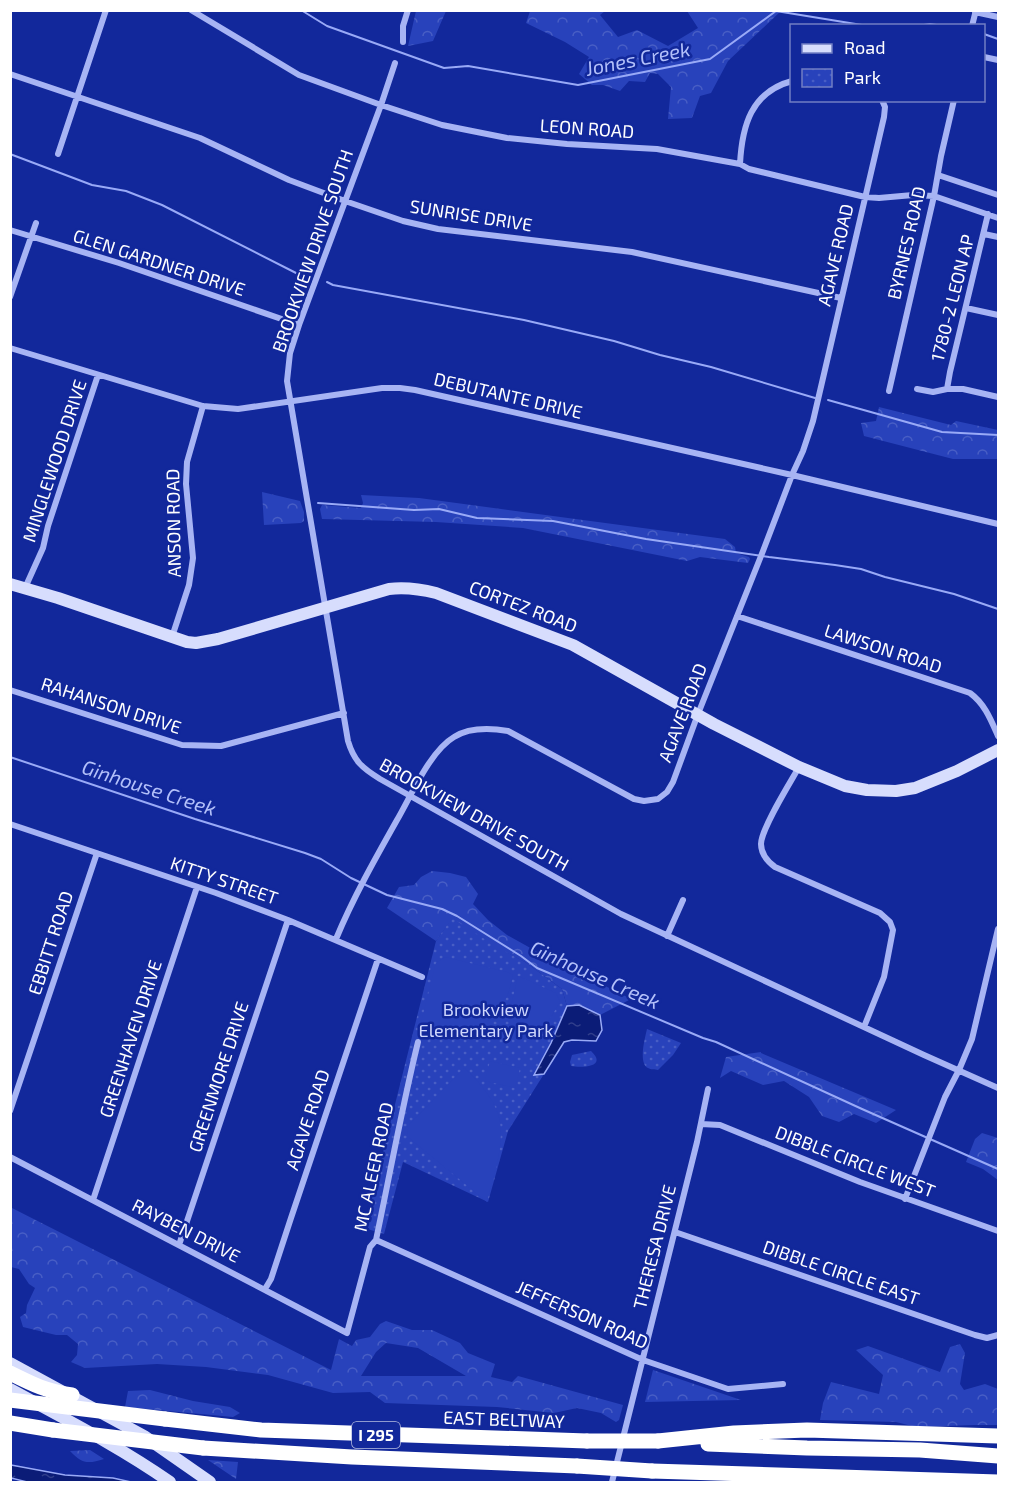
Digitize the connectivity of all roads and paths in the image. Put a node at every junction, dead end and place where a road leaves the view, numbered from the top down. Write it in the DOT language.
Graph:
graph roads {
  1 [pos="106,10"];
  2 [pos="191,10"];
  3 [pos="408,10"];
  4 [pos="975,11"];
  5 [pos="999,17"];
  6 [pos="403,42"];
  7 [pos="395,63"];
  8 [pos="10,74"];
  9 [pos="790,81"];
  10 [pos="77,96"];
  11 [pos="883,102"];
  12 [pos="954,102"];
  13 [pos="381,105"];
  14 [pos="57,154"];
  15 [pos="740,164"];
  16 [pos="938,175"];
  17 [pos="999,195"];
  18 [pos="865,196"];
  19 [pos="934,196"];
  20 [pos="345,201"];
  21 [pos="988,214"];
  22 [pos="999,218"];
  23 [pos="36,223"];
  24 [pos="10,230"];
  25 [pos="984,234"];
  26 [pos="31,237"];
  27 [pos="999,237"];
  28 [pos="10,297"];
  29 [pos="841,298"];
  30 [pos="966,308"];
  31 [pos="999,315"];
  32 [pos="299,325"];
  33 [pos="10,348"];
  34 [pos="98,375"];
  35 [pos="916,389"];
  36 [pos="947,389"];
  37 [pos="889,391"];
  38 [pos="999,397"];
  39 [pos="292,401"];
  40 [pos="203,406"];
  41 [pos="792,475"];
  42 [pos="999,525"];
  43 [pos="10,584"];
  44 [pos="25,588"];
  45 [pos="325,607"];
  46 [pos="737,616"];
  47 [pos="172,638"];
  48 [pos="10,690"];
  49 [pos="344,713"];
  50 [pos="698,714"];
  51 [pos="999,736"];
  52 [pos="999,750"];
  53 [pos="799,767"];
  54 [pos="410,797"];
  55 [pos="10,824"];
  56 [pos="97,853"];
  57 [pos="197,887"];
  58 [pos="682,900"];
  59 [pos="288,920"];
  60 [pos="999,929"];
  61 [pos="667,936"];
  62 [pos="336,939"];
  63 [pos="378,959"];
  64 [pos="422,977"];
  65 [pos="864,1027"];
  66 [pos="418,1042"];
  67 [pos="959,1070"];
  68 [pos="999,1088"];
  69 [pos="708,1089"];
  70 [pos="10,1111"];
  71 [pos="701,1124"];
  72 [pos="10,1157"];
  73 [pos="904,1199"];
  74 [pos="93,1200"];
  75 [pos="675,1232"];
  76 [pos="999,1232"];
  77 [pos="376,1240"];
  78 [pos="179,1245"];
  79 [pos="265,1289"];
  80 [pos="347,1333"];
  81 [pos="999,1335"];
  82 [pos="643,1360"];
  83 [pos="10,1363"];
  84 [pos="10,1373"];
  85 [pos="783,1384"];
  86 [pos="10,1389"];
  87 [pos="72,1395"];
  88 [pos="10,1400"];
  89 [pos="10,1423"];
  90 [pos="999,1436"];
  91 [pos="658,1441"];
  92 [pos="999,1456"];
  93 [pos="652,1471"];
  94 [pos="170,1482"];
  95 [pos="210,1482"];
  96 [pos="612,1482"];
  97 [pos="725,1482"];
  98 [pos="999,1482"];
  1 -- 10 [label="street"];
  2 -- 13 [label="street, LEON ROAD"];
  3 -- 6 [label="street"];
  4 -- 5 [label="street"];
  7 -- 13 [label="street, BROOKVIEW DRIVE SOUTH"];
  8 -- 10 [label="street, SUNRISE DRIVE"];
  9 -- 15 [label="street"];
  10 -- 14 [label="street"];
  10 -- 20 [label="street, SUNRISE DRIVE"];
  11 -- 18 [label="street, AGAVE ROAD"];
  12 -- 16 [label="street, BYRNES ROAD"];
  13 -- 15 [label="street, LEON ROAD"];
  13 -- 20 [label="street, BROOKVIEW DRIVE SOUTH"];
  15 -- 18 [label="street, LEON ROAD"];
  16 -- 17 [label="street"];
  16 -- 19 [label="street, BYRNES ROAD"];
  18 -- 19 [label="street, LEON ROAD"];
  18 -- 29 [label="street, AGAVE ROAD"];
  19 -- 21 [label="street, LEON ROAD"];
  19 -- 37 [label="street, BYRNES ROAD"];
  20 -- 29 [label="street, SUNRISE DRIVE"];
  20 -- 32 [label="street, BROOKVIEW DRIVE SOUTH"];
  21 -- 22 [label="street, LEON ROAD"];
  21 -- 25 [label="street, 1780-2 LEON AP"];
  23 -- 26 [label="street"];
  24 -- 26 [label="street, GLEN GARDNER DRIVE"];
  25 -- 27 [label="street"];
  25 -- 30 [label="street, 1780-2 LEON AP"];
  26 -- 28 [label="street"];
  26 -- 32 [label="street, GLEN GARDNER DRIVE"];
  29 -- 41 [label="street, AGAVE ROAD"];
  30 -- 31 [label="street"];
  30 -- 36 [label="street, 1780-2 LEON AP"];
  32 -- 39 [label="street, BROOKVIEW DRIVE SOUTH"];
  33 -- 34 [label="street, DEBUTANTE DRIVE"];
  34 -- 40 [label="street, DEBUTANTE DRIVE"];
  34 -- 44 [label="street, MINGLEWOOD DRIVE"];
  35 -- 36 [label="street"];
  36 -- 38 [label="street"];
  39 -- 40 [label="street, DEBUTANTE DRIVE"];
  39 -- 41 [label="street, DEBUTANTE DRIVE"];
  39 -- 45 [label="street, BROOKVIEW DRIVE SOUTH"];
  40 -- 47 [label="street, ANSON ROAD"];
  41 -- 42 [label="street, DEBUTANTE DRIVE"];
  41 -- 46 [label="street, AGAVE ROAD"];
  43 -- 44 [label="street, CORTEZ ROAD"];
  44 -- 47 [label="street, CORTEZ ROAD"];
  45 -- 47 [label="street, CORTEZ ROAD"];
  45 -- 49 [label="street, BROOKVIEW DRIVE SOUTH"];
  45 -- 50 [label="street, CORTEZ ROAD"];
  46 -- 50 [label="street, AGAVE ROAD"];
  46 -- 51 [label="street, LAWSON ROAD"];
  48 -- 49 [label="street, RAHANSON DRIVE"];
  49 -- 54 [label="street, BROOKVIEW DRIVE SOUTH"];
  50 -- 53 [label="street, CORTEZ ROAD"];
  50 -- 54 [label="street, AGAVE ROAD"];
  52 -- 53 [label="street, CORTEZ ROAD"];
  53 -- 65 [label="street"];
  54 -- 61 [label="street, BROOKVIEW DRIVE SOUTH"];
  54 -- 62 [label="street, AGAVE ROAD"];
  55 -- 56 [label="street, KITTY STREET"];
  56 -- 57 [label="street, KITTY STREET"];
  56 -- 70 [label="street, EBBITT ROAD"];
  57 -- 59 [label="street, KITTY STREET"];
  57 -- 74 [label="street, GREENHAVEN DRIVE"];
  58 -- 61 [label="street"];
  59 -- 62 [label="street, KITTY STREET"];
  59 -- 78 [label="street, GREENMORE DRIVE"];
  60 -- 67 [label="street"];
  61 -- 65 [label="street, BROOKVIEW DRIVE SOUTH"];
  62 -- 63 [label="street, KITTY STREET"];
  63 -- 64 [label="street, KITTY STREET"];
  63 -- 79 [label="street, AGAVE ROAD"];
  65 -- 67 [label="street, BROOKVIEW DRIVE SOUTH"];
  66 -- 77 [label="street, MC ALEER ROAD"];
  67 -- 68 [label="street, BROOKVIEW DRIVE SOUTH"];
  67 -- 73 [label="street"];
  69 -- 71 [label="street, THERESA DRIVE"];
  71 -- 73 [label="street, DIBBLE CIRCLE WEST"];
  71 -- 75 [label="street, THERESA DRIVE"];
  72 -- 74 [label="street, RAYBEN DRIVE"];
  73 -- 76 [label="street, DIBBLE CIRCLE WEST"];
  74 -- 78 [label="street, RAYBEN DRIVE"];
  75 -- 81 [label="street, DIBBLE CIRCLE EAST"];
  75 -- 82 [label="street, THERESA DRIVE"];
  77 -- 80 [label="street, MC ALEER ROAD"];
  77 -- 82 [label="street, JEFFERSON ROAD"];
  78 -- 79 [label="street, RAYBEN DRIVE"];
  79 -- 80 [label="street, RAYBEN DRIVE"];
  82 -- 85 [label="street, JEFFERSON ROAD"];
  82 -- 96 [label="street, THERESA DRIVE"];
  83 -- 87 [label="street"];
  84 -- 87 [label="highway"];
  86 -- 94 [label="street"];
  87 -- 95 [label="street"];
  88 -- 91 [label="highway, EAST BELTWAY / I 295, bridge"];
  89 -- 93 [label="highway, I 295, bridge"];
  90 -- 91 [label="highway"];
  91 -- 92 [label="highway, EAST BELTWAY / I 295"];
  93 -- 97 [label="highway"];
  93 -- 98 [label="highway, I 295"];
}
